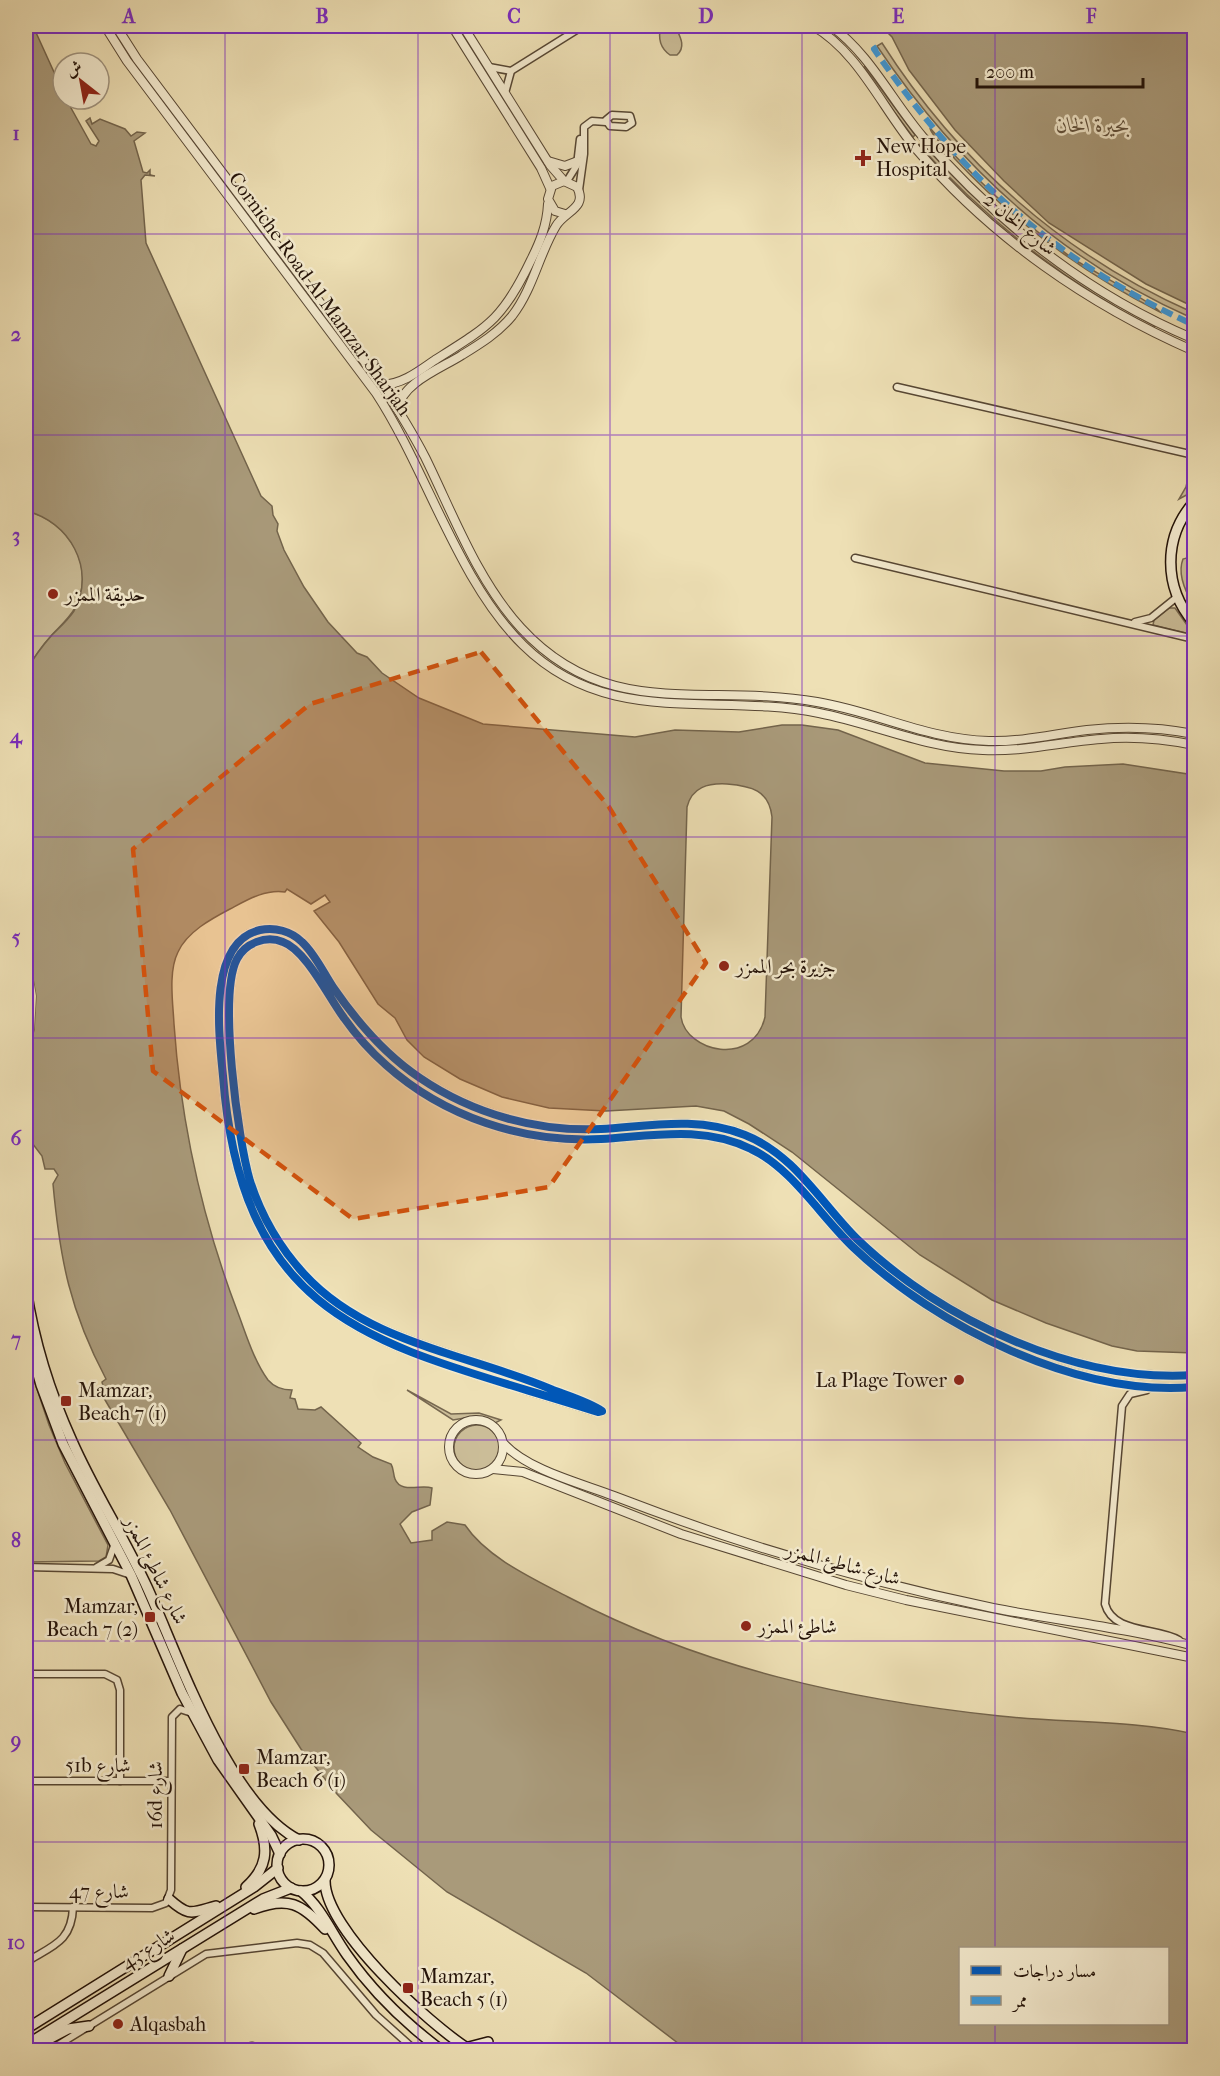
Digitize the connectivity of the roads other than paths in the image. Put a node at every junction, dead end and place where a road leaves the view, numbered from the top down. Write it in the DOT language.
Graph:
graph roads {
  1 [pos="105,26"];
  2 [pos="116,26"];
  3 [pos="452,26"];
  4 [pos="463,26"];
  5 [pos="583,26"];
  6 [pos="813,26"];
  7 [pos="831,26"];
  8 [pos="854,46"];
  9 [pos="846,52"];
  10 [pos="866,60"];
  11 [pos="856,66"];
  12 [pos="489,67"];
  13 [pos="511,71"];
  14 [pos="506,93"];
  15 [pos="597,119"];
  16 [pos="607,120"];
  17 [pos="547,160"];
  18 [pos="578,160"];
  19 [pos="566,181"];
  20 [pos="550,188"];
  21 [pos="579,190"];
  22 [pos="548,202"];
  23 [pos="565,214"];
  24 [pos="1194,339"];
  25 [pos="1194,351"];
  26 [pos="382,385"];
  27 [pos="897,387"];
  28 [pos="398,410"];
  29 [pos="1194,455"];
  30 [pos="1194,502"];
  31 [pos="855,558"];
  32 [pos="486,578"];
  33 [pos="477,582"];
  34 [pos="1177,597"];
  35 [pos="1122,621"];
  36 [pos="1194,623"];
  37 [pos="1194,639"];
  38 [pos="738,695"];
  39 [pos="736,705"];
  40 [pos="1194,734"];
  41 [pos="1194,745"];
  42 [pos="375,1041"];
  43 [pos="368,1048"];
  44 [pos="437,1089"];
  45 [pos="432,1098"];
  46 [pos="26,1163"];
  47 [pos="26,1179"];
  48 [pos="26,1289"];
  49 [pos="26,1331"];
  50 [pos="518,1375"];
  51 [pos="1194,1375"];
  52 [pos="515,1386"];
  53 [pos="1190,1388"];
  54 [pos="504,1444"];
  55 [pos="493,1469"];
  56 [pos="115,1543"];
  57 [pos="26,1568"];
  58 [pos="91,1568"];
  59 [pos="131,1575"];
  60 [pos="1185,1644"];
  61 [pos="1194,1646"];
  62 [pos="1194,1658"];
  63 [pos="26,1674"];
  64 [pos="193,1714"];
  65 [pos="26,1781"];
  66 [pos="120,1781"];
  67 [pos="171,1781"];
  68 [pos="255,1814"];
  69 [pos="299,1840"];
  70 [pos="280,1854"];
  71 [pos="278,1868"];
  72 [pos="325,1880"];
  73 [pos="291,1888"];
  74 [pos="301,1892"];
  75 [pos="168,1899"];
  76 [pos="227,1904"];
  77 [pos="26,1907"];
  78 [pos="73,1907"];
  79 [pos="235,1916"];
  80 [pos="338,1943"];
  81 [pos="182,1949"];
  82 [pos="26,1962"];
  83 [pos="169,1977"];
  84 [pos="89,2026"];
  85 [pos="26,2029"];
  86 [pos="488,2042"];
  87 [pos="26,2045"];
  88 [pos="467,2049"];
  89 [pos="28,2050"];
  90 [pos="50,2050"];
  91 [pos="231,2050"];
  92 [pos="273,2050"];
  93 [pos="415,2050"];
  94 [pos="441,2050"];
  1 -- 33 [label="street, Corniche Road Al Mamzar Sharjah"];
  2 -- 26 [label="street, Corniche Road Al Mamzar Sharjah"];
  3 -- 20 [label="street"];
  4 -- 12 [label="street"];
  5 -- 13 [label="street"];
  6 -- 9 [label="street, شارع الخان 2"];
  7 -- 8 [label="street, شارع الخان 2"];
  8 -- 9 [label="street"];
  8 -- 10 [label="street, شارع الخان 2"];
  9 -- 11 [label="street, شارع الخان 2"];
  10 -- 11 [label="street"];
  10 -- 24 [label="street, شارع الخان 2"];
  11 -- 25 [label="street, شارع الخان 2"];
  12 -- 13 [label="street"];
  12 -- 14 [label="street"];
  13 -- 14 [label="street"];
  14 -- 17 [label="street"];
  15 -- 16 [label="street"];
  15 -- 18 [label="street"];
  15 -- 21 [label="street"];
  17 -- 18 [label="street"];
  17 -- 19 [label="street"];
  18 -- 19 [label="street"];
  19 -- 20 [label="street"];
  19 -- 21 [label="street"];
  20 -- 22 [label="street"];
  21 -- 23 [label="street"];
  22 -- 23 [label="street"];
  22 -- 26 [label="street"];
  23 -- 28 [label="street"];
  26 -- 28 [label="street, Corniche Road Al Mamzar Sharjah"];
  27 -- 29 [label="street"];
  28 -- 32 [label="street, Corniche Road Al Mamzar Sharjah"];
  30 -- 34 [label="main road"];
  31 -- 35 [label="street"];
  32 -- 33 [label="street"];
  32 -- 38 [label="street, Corniche Road Al Mamzar Sharjah"];
  33 -- 39 [label="street, Corniche Road Al Mamzar Sharjah"];
  34 -- 35 [label="street"];
  34 -- 36 [label="main road"];
  35 -- 37 [label="street"];
  38 -- 39 [label="street"];
  38 -- 40 [label="street, Corniche Road Al Mamzar Sharjah"];
  39 -- 41 [label="street, Corniche Road Al Mamzar Sharjah"];
  42 -- 43 [label="street"];
  42 -- 44 [label="street"];
  42 -- 52 [label="street"];
  43 -- 45 [label="street"];
  43 -- 50 [label="street"];
  44 -- 45 [label="street"];
  44 -- 51 [label="street"];
  45 -- 53 [label="street"];
  46 -- 47 [label="main road"];
  48 -- 69 [label="main road, شارع شاطئ الممزر"];
  49 -- 56 [label="main road, شارع شاطئ الممزر"];
  50 -- 52 [label="street"];
  50 -- 52 [label="street"];
  53 -- 60 [label="street"];
  54 -- 55 [label="street"];
  54 -- 55 [label="street"];
  54 -- 60 [label="street, شارع شاطئ الممزر"];
  55 -- 62 [label="street, شارع شاطئ الممزر"];
  56 -- 58 [label="street"];
  56 -- 59 [label="main road, شارع شاطئ الممزر"];
  57 -- 58 [label="street"];
  58 -- 59 [label="street"];
  59 -- 64 [label="main road, شارع شاطئ الممزر"];
  60 -- 61 [label="street, شارع شاطئ الممزر"];
  63 -- 66 [label="street"];
  64 -- 67 [label="street, 16d شارع"];
  64 -- 68 [label="main road, شارع شاطئ الممزر"];
  65 -- 66 [label="street, 51b شارع"];
  66 -- 67 [label="street, 51b شارع"];
  67 -- 75 [label="street, 16d شارع"];
  68 -- 70 [label="main road, شارع شاطئ الممزر"];
  68 -- 76 [label="main road"];
  69 -- 70 [label="main road"];
  69 -- 72 [label="main road"];
  70 -- 71 [label="main road"];
  71 -- 73 [label="main road"];
  71 -- 76 [label="main road, شارع 43"];
  72 -- 74 [label="main road"];
  72 -- 88 [label="main road"];
  73 -- 74 [label="main road"];
  73 -- 79 [label="main road, شارع 43"];
  74 -- 80 [label="main road"];
  75 -- 76 [label="main road"];
  75 -- 78 [label="street, شارع 47"];
  76 -- 85 [label="main road, شارع 43"];
  77 -- 78 [label="street, شارع 47"];
  78 -- 82 [label="street"];
  79 -- 80 [label="main road"];
  79 -- 81 [label="main road, شارع 43"];
  80 -- 94 [label="main road"];
  81 -- 83 [label="main road"];
  81 -- 87 [label="main road, شارع 43"];
  83 -- 84 [label="street"];
  83 -- 93 [label="street"];
  84 -- 89 [label="main road"];
  84 -- 90 [label="street"];
  86 -- 88 [label="main road"];
  91 -- 92 [label="street"];
}
